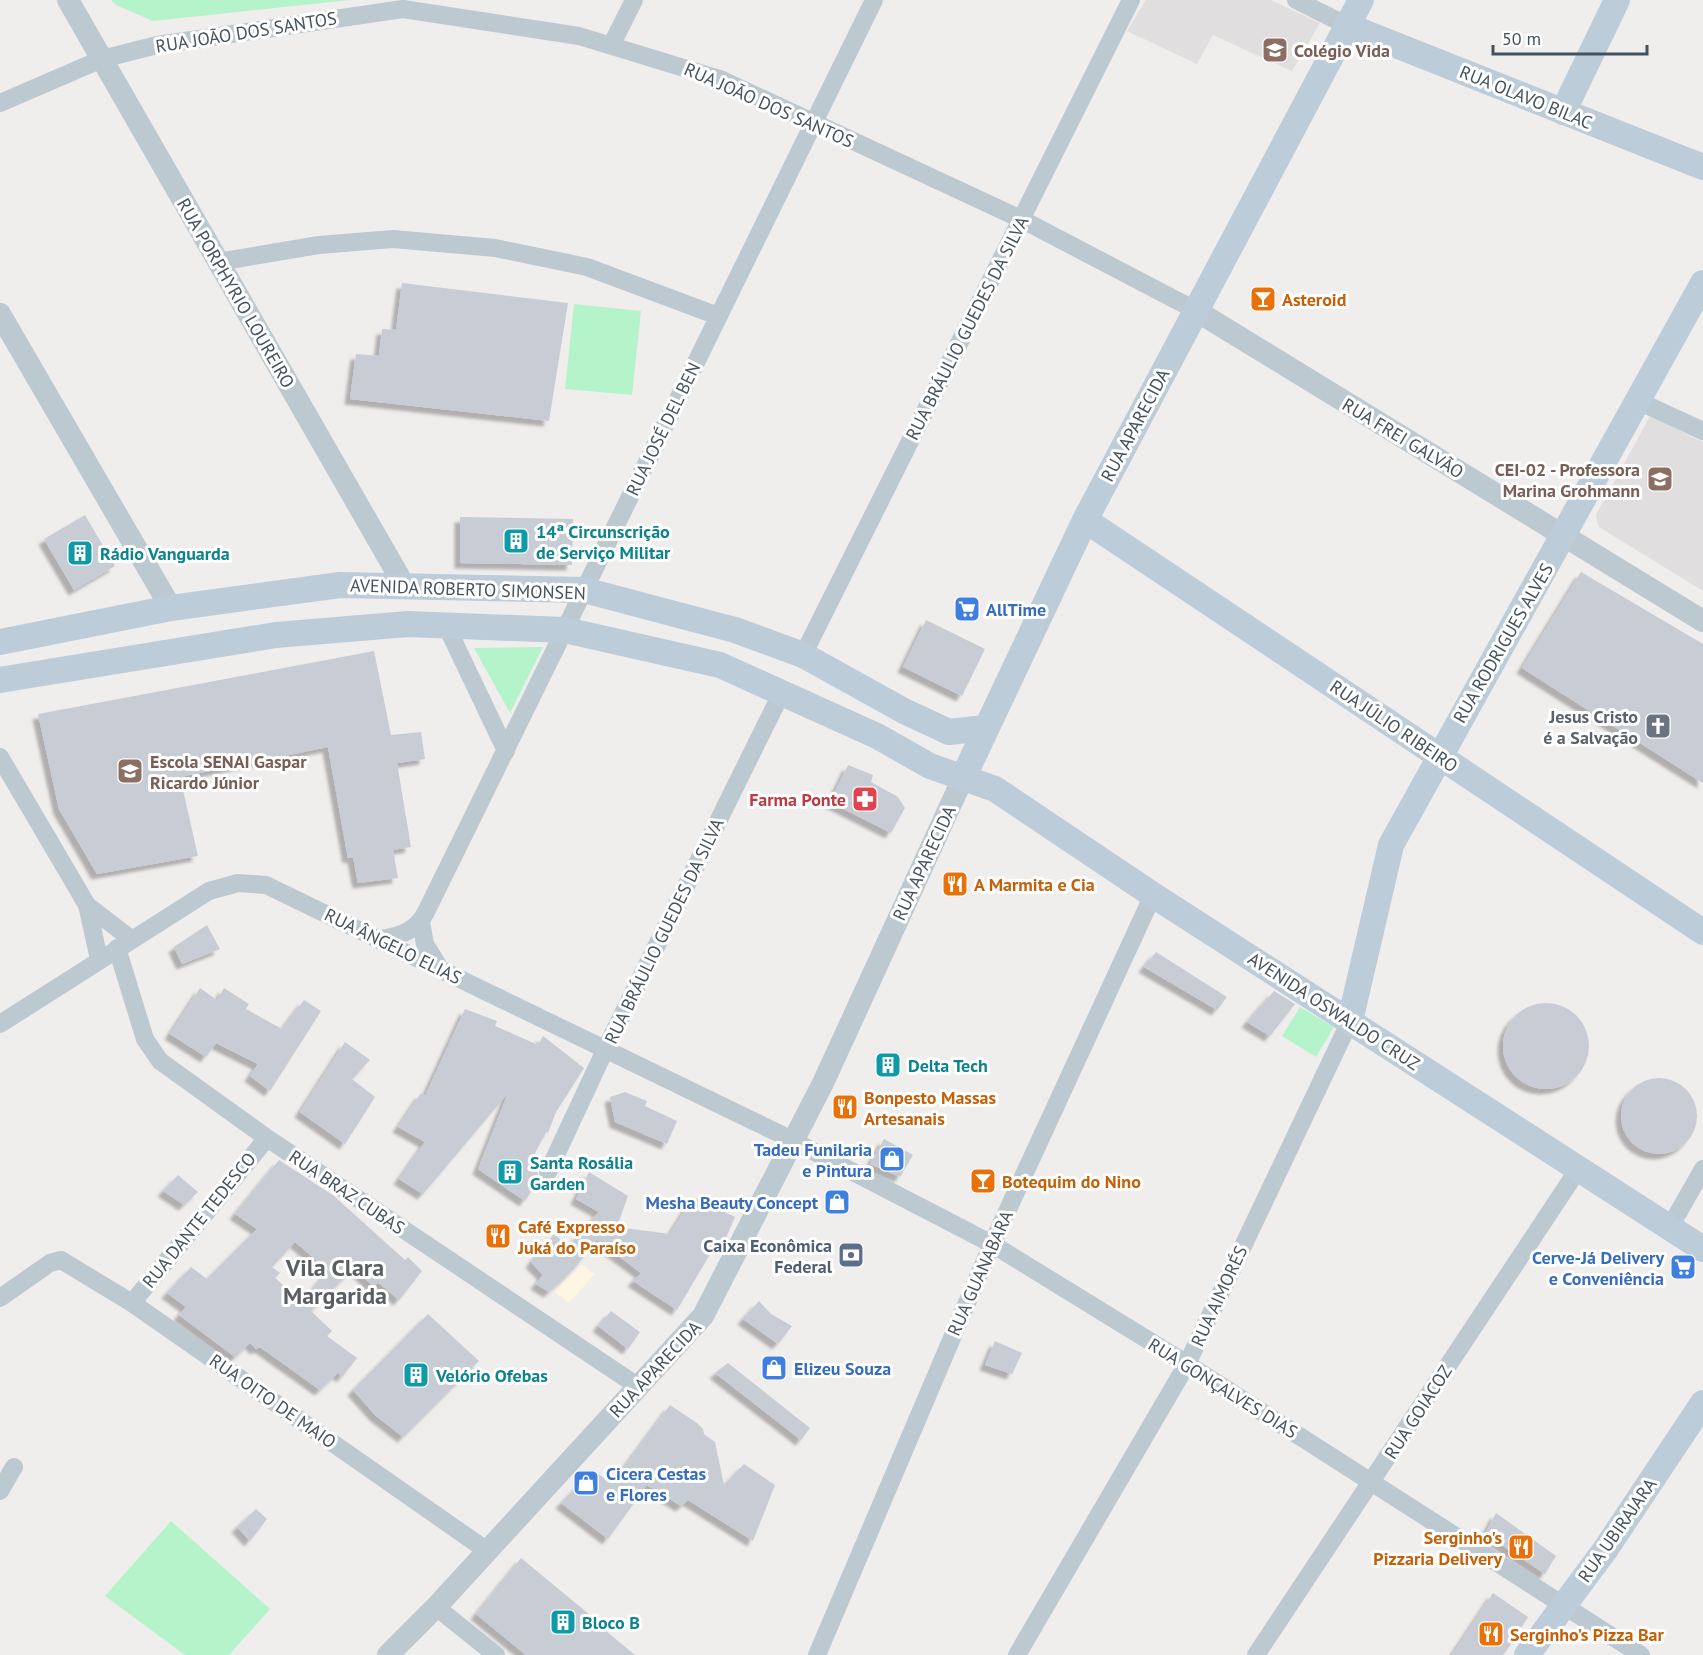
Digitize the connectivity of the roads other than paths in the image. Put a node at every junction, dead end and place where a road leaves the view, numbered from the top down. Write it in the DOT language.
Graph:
graph roads {
  1 [pos="68,0"];
  2 [pos="634,0"];
  3 [pos="874,0"];
  4 [pos="1131,0"];
  5 [pos="1296,0"];
  6 [pos="1361,0"];
  7 [pos="1617,0"];
  8 [pos="406,5"];
  9 [pos="1348,26"];
  10 [pos="612,44"];
  11 [pos="102,59"];
  12 [pos="0,103"];
  13 [pos="1563,112"];
  14 [pos="814,123"];
  15 [pos="1703,167"];
  16 [pos="1021,219"];
  17 [pos="218,262"];
  18 [pos="1703,283"];
  19 [pos="1195,310"];
  20 [pos="0,315"];
  21 [pos="718,316"];
  22 [pos="1638,400"];
  23 [pos="1703,431"];
  24 [pos="1085,520"];
  25 [pos="1564,536"];
  26 [pos="404,585"];
  27 [pos="585,590"];
  28 [pos="171,609"];
  29 [pos="1703,621"];
  30 [pos="445,623"];
  31 [pos="565,630"];
  32 [pos="0,642"];
  33 [pos="803,656"];
  34 [pos="0,680"];
  35 [pos="782,692"];
  36 [pos="985,728"];
  37 [pos="506,751"];
  38 [pos="1439,756"];
  39 [pos="0,757"];
  40 [pos="963,778"];
  41 [pos="1154,896"];
  42 [pos="87,905"];
  43 [pos="421,922"];
  44 [pos="1703,932"];
  45 [pos="381,939"];
  46 [pos="124,944"];
  47 [pos="99,959"];
  48 [pos="440,968"];
  49 [pos="1350,1021"];
  50 [pos="0,1024"];
  51 [pos="605,1050"];
  52 [pos="267,1138"];
  53 [pos="794,1141"];
  54 [pos="1578,1168"];
  55 [pos="1703,1169"];
  56 [pos="548,1172"];
  57 [pos="1670,1227"];
  58 [pos="992,1244"];
  59 [pos="1703,1249"];
  60 [pos="0,1298"];
  61 [pos="132,1303"];
  62 [pos="1186,1364"];
  63 [pos="639,1387"];
  64 [pos="1703,1403"];
  65 [pos="14,1467"];
  66 [pos="1372,1484"];
  67 [pos="0,1491"];
  68 [pos="486,1550"];
  69 [pos="1565,1604"];
  70 [pos="436,1607"];
  71 [pos="388,1655"];
  72 [pos="496,1655"];
  73 [pos="817,1655"];
  74 [pos="1017,1655"];
  75 [pos="1256,1655"];
  76 [pos="1527,1655"];
  77 [pos="1641,1655"];
  1 -- 11 [label="street, RUA PORPHYRIO LOUREIRO"];
  2 -- 10 [label="street"];
  3 -- 14 [label="street, RUA JOSÉ DEL BEN"];
  4 -- 16 [label="street, RUA BRÁULIO GUEDES DA SILVA"];
  5 -- 9 [label="street"];
  6 -- 9 [label="main road, RUA APARECIDA"];
  7 -- 13 [label="main road"];
  8 -- 10 [label="street, RUA JOÃO DOS SANTOS"];
  8 -- 11 [label="street, RUA JOÃO DOS SANTOS"];
  9 -- 13 [label="main road, RUA OLAVO BILAC"];
  9 -- 19 [label="main road, RUA APARECIDA"];
  10 -- 14 [label="street, RUA JOÃO DOS SANTOS"];
  11 -- 12 [label="street, RUA JOÃO DOS SANTOS"];
  11 -- 17 [label="street, RUA PORPHYRIO LOUREIRO"];
  13 -- 15 [label="main road, RUA OLAVO BILAC"];
  14 -- 16 [label="street, RUA JOÃO DOS SANTOS"];
  14 -- 21 [label="street, RUA JOSÉ DEL BEN"];
  16 -- 19 [label="street, RUA JOÃO DOS SANTOS"];
  16 -- 33 [label="street, RUA BRÁULIO GUEDES DA SILVA"];
  17 -- 21 [label="street"];
  17 -- 26 [label="street, RUA PORPHYRIO LOUREIRO"];
  18 -- 22 [label="main road, RUA RODRIGUES ALVES"];
  19 -- 24 [label="main road, RUA APARECIDA"];
  19 -- 25 [label="street, RUA FREI GALVÃO"];
  20 -- 28 [label="street"];
  21 -- 27 [label="street, RUA JOSÉ DEL BEN"];
  22 -- 23 [label="street"];
  22 -- 25 [label="main road, RUA RODRIGUES ALVES"];
  24 -- 36 [label="main road, RUA APARECIDA"];
  24 -- 38 [label="main road, RUA JÚLIO RIBEIRO"];
  25 -- 29 [label="street, RUA FREI GALVÃO"];
  25 -- 38 [label="main road, RUA RODRIGUES ALVES"];
  26 -- 27 [label="main road, AVENIDA ROBERTO SIMONSEN"];
  26 -- 28 [label="main road, AVENIDA ROBERTO SIMONSEN"];
  27 -- 31 [label="street, RUA JOSÉ DEL BEN"];
  27 -- 33 [label="main road, AVENIDA ROBERTO SIMONSEN"];
  28 -- 32 [label="main road, AVENIDA ROBERTO SIMONSEN"];
  30 -- 31 [label="main road, AVENIDA ROBERTO SIMONSEN"];
  30 -- 34 [label="main road, AVENIDA ROBERTO SIMONSEN"];
  30 -- 37 [label="street"];
  31 -- 35 [label="main road, AVENIDA ROBERTO SIMONSEN"];
  31 -- 37 [label="street, RUA JOSÉ DEL BEN"];
  33 -- 36 [label="main road, AVENIDA ROBERTO SIMONSEN"];
  35 -- 40 [label="main road, AVENIDA ROBERTO SIMONSEN"];
  35 -- 51 [label="street, RUA BRÁULIO GUEDES DA SILVA"];
  36 -- 40 [label="main road, RUA APARECIDA"];
  37 -- 43 [label="street, RUA JOSÉ DEL BEN"];
  38 -- 44 [label="main road, RUA JÚLIO RIBEIRO"];
  38 -- 49 [label="main road, RUA RODRIGUES ALVES"];
  39 -- 42 [label="street"];
  40 -- 41 [label="main road, AVENIDA OSWALDO CRUZ"];
  40 -- 53 [label="street, RUA APARECIDA"];
  41 -- 49 [label="main road, AVENIDA OSWALDO CRUZ"];
  41 -- 58 [label="street, RUA GUANABARA"];
  42 -- 46 [label="street"];
  42 -- 47 [label="street"];
  43 -- 45 [label="street"];
  43 -- 48 [label="street"];
  45 -- 46 [label="street, RUA ÂNGELO ELIAS"];
  45 -- 48 [label="street, RUA ÂNGELO ELIAS"];
  46 -- 47 [label="street, RUA ÂNGELO ELIAS"];
  46 -- 52 [label="street, RUA BRAZ CUBAS"];
  47 -- 50 [label="street, RUA ÂNGELO ELIAS"];
  48 -- 51 [label="street, RUA ÂNGELO ELIAS"];
  49 -- 54 [label="main road, AVENIDA OSWALDO CRUZ"];
  49 -- 62 [label="street, RUA AIMORÉS"];
  51 -- 53 [label="street, RUA ÂNGELO ELIAS"];
  51 -- 56 [label="street, RUA BRÁULIO GUEDES DA SILVA"];
  52 -- 61 [label="street, RUA DANTE TEDESCO"];
  52 -- 63 [label="street, RUA BRAZ CUBAS"];
  53 -- 58 [label="street, RUA GONÇALVES DIAS"];
  53 -- 63 [label="street, RUA APARECIDA"];
  54 -- 57 [label="main road, AVENIDA OSWALDO CRUZ"];
  54 -- 66 [label="street, RUA GOIACOZ"];
  55 -- 57 [label="street"];
  57 -- 59 [label="main road, AVENIDA OSWALDO CRUZ"];
  58 -- 62 [label="street, RUA GONÇALVES DIAS"];
  58 -- 73 [label="street, RUA GUANABARA"];
  60 -- 61 [label="street, RUA OITO DE MAIO"];
  61 -- 68 [label="street, RUA OITO DE MAIO"];
  62 -- 66 [label="street, RUA GONÇALVES DIAS"];
  62 -- 74 [label="street, RUA AIMORÉS"];
  63 -- 68 [label="street, RUA APARECIDA"];
  64 -- 69 [label="main road, RUA UBIRAJARA"];
  65 -- 67 [label="street"];
  66 -- 69 [label="street, RUA GONÇALVES DIAS"];
  66 -- 75 [label="street, RUA GOIACOZ"];
  68 -- 70 [label="street, RUA APARECIDA"];
  69 -- 76 [label="main road, RUA UBIRAJARA"];
  69 -- 77 [label="street, RUA GONÇALVES DIAS"];
  70 -- 71 [label="street, RUA APARECIDA"];
  70 -- 72 [label="street"];
}
